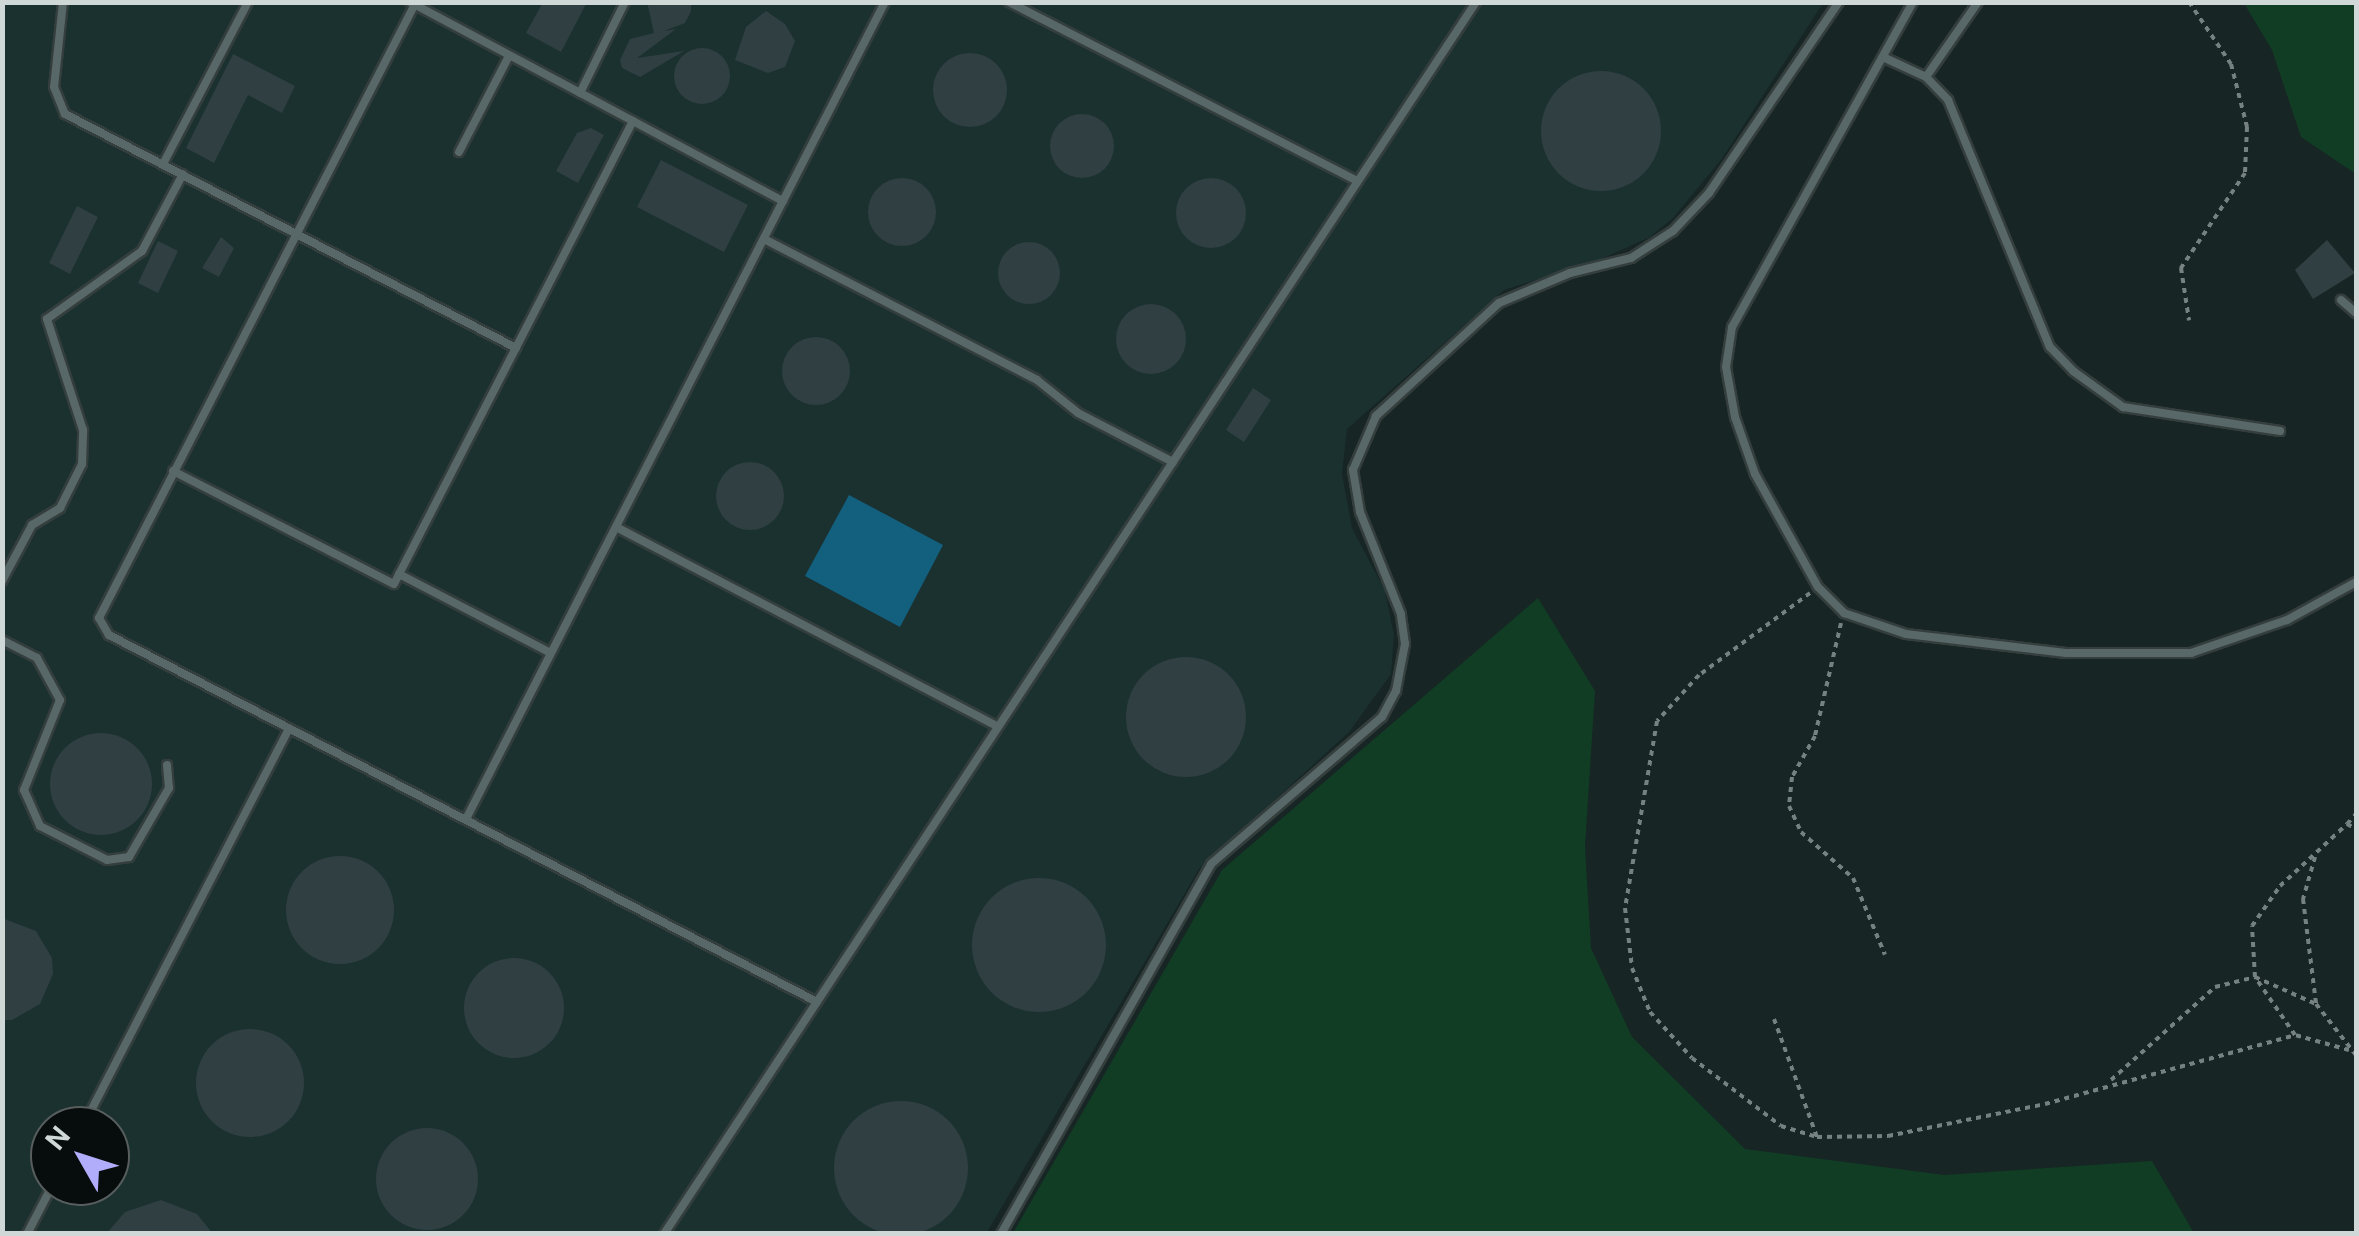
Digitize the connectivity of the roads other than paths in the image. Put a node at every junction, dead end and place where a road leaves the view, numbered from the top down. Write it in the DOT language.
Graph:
graph roads {
  1 [pos="63,2"];
  2 [pos="248,2"];
  3 [pos="625,2"];
  4 [pos="885,2"];
  5 [pos="1008,2"];
  6 [pos="1476,2"];
  7 [pos="1839,2"];
  8 [pos="1913,2"];
  9 [pos="1978,2"];
  10 [pos="413,3"];
  11 [pos="509,56"];
  12 [pos="1885,58"];
  13 [pos="1926,77"];
  14 [pos="580,93"];
  15 [pos="632,121"];
  16 [pos="458,152"];
  17 [pos="162,164"];
  18 [pos="183,174"];
  19 [pos="1358,180"];
  20 [pos="783,201"];
  21 [pos="296,233"];
  22 [pos="764,239"];
  23 [pos="2341,300"];
  24 [pos="2356,314"];
  25 [pos="516,348"];
  26 [pos="2280,431"];
  27 [pos="1172,462"];
  28 [pos="172,471"];
  29 [pos="616,527"];
  30 [pos="400,574"];
  31 [pos="2,581"];
  32 [pos="2356,582"];
  33 [pos="2,640"];
  34 [pos="551,652"];
  35 [pos="998,727"];
  36 [pos="289,728"];
  37 [pos="167,765"];
  38 [pos="466,820"];
  39 [pos="817,1002"];
  40 [pos="93,1106"];
  41 [pos="42,1206"];
  42 [pos="27,1234"];
  43 [pos="664,1234"];
  44 [pos="1002,1234"];
  1 -- 17 [label="lane"];
  2 -- 17 [label="lane"];
  3 -- 14 [label="lane"];
  4 -- 20 [label="lane"];
  5 -- 19 [label="lane"];
  6 -- 19 [label="lane"];
  7 -- 44 [label="lane"];
  8 -- 12 [label="lane"];
  9 -- 13 [label="lane"];
  10 -- 11 [label="lane"];
  10 -- 21 [label="lane"];
  11 -- 14 [label="lane"];
  11 -- 16 [label="lane"];
  12 -- 13 [label="lane"];
  12 -- 32 [label="lane"];
  13 -- 26 [label="lane"];
  14 -- 15 [label="lane"];
  15 -- 20 [label="lane"];
  15 -- 25 [label="lane"];
  17 -- 18 [label="lane"];
  18 -- 21 [label="lane"];
  18 -- 31 [label="lane"];
  19 -- 27 [label="lane"];
  20 -- 22 [label="lane"];
  21 -- 25 [label="lane"];
  21 -- 28 [label="lane"];
  22 -- 27 [label="lane"];
  22 -- 29 [label="lane"];
  23 -- 24 [label="lane"];
  25 -- 30 [label="lane"];
  27 -- 35 [label="lane"];
  28 -- 30 [label="lane"];
  28 -- 36 [label="lane"];
  29 -- 34 [label="lane"];
  29 -- 35 [label="lane"];
  30 -- 34 [label="lane"];
  33 -- 37 [label="lane"];
  34 -- 38 [label="lane"];
  35 -- 39 [label="lane"];
  36 -- 38 [label="lane"];
  36 -- 40 [label="lane"];
  38 -- 39 [label="lane"];
  39 -- 43 [label="lane"];
  41 -- 42 [label="lane"];
}
